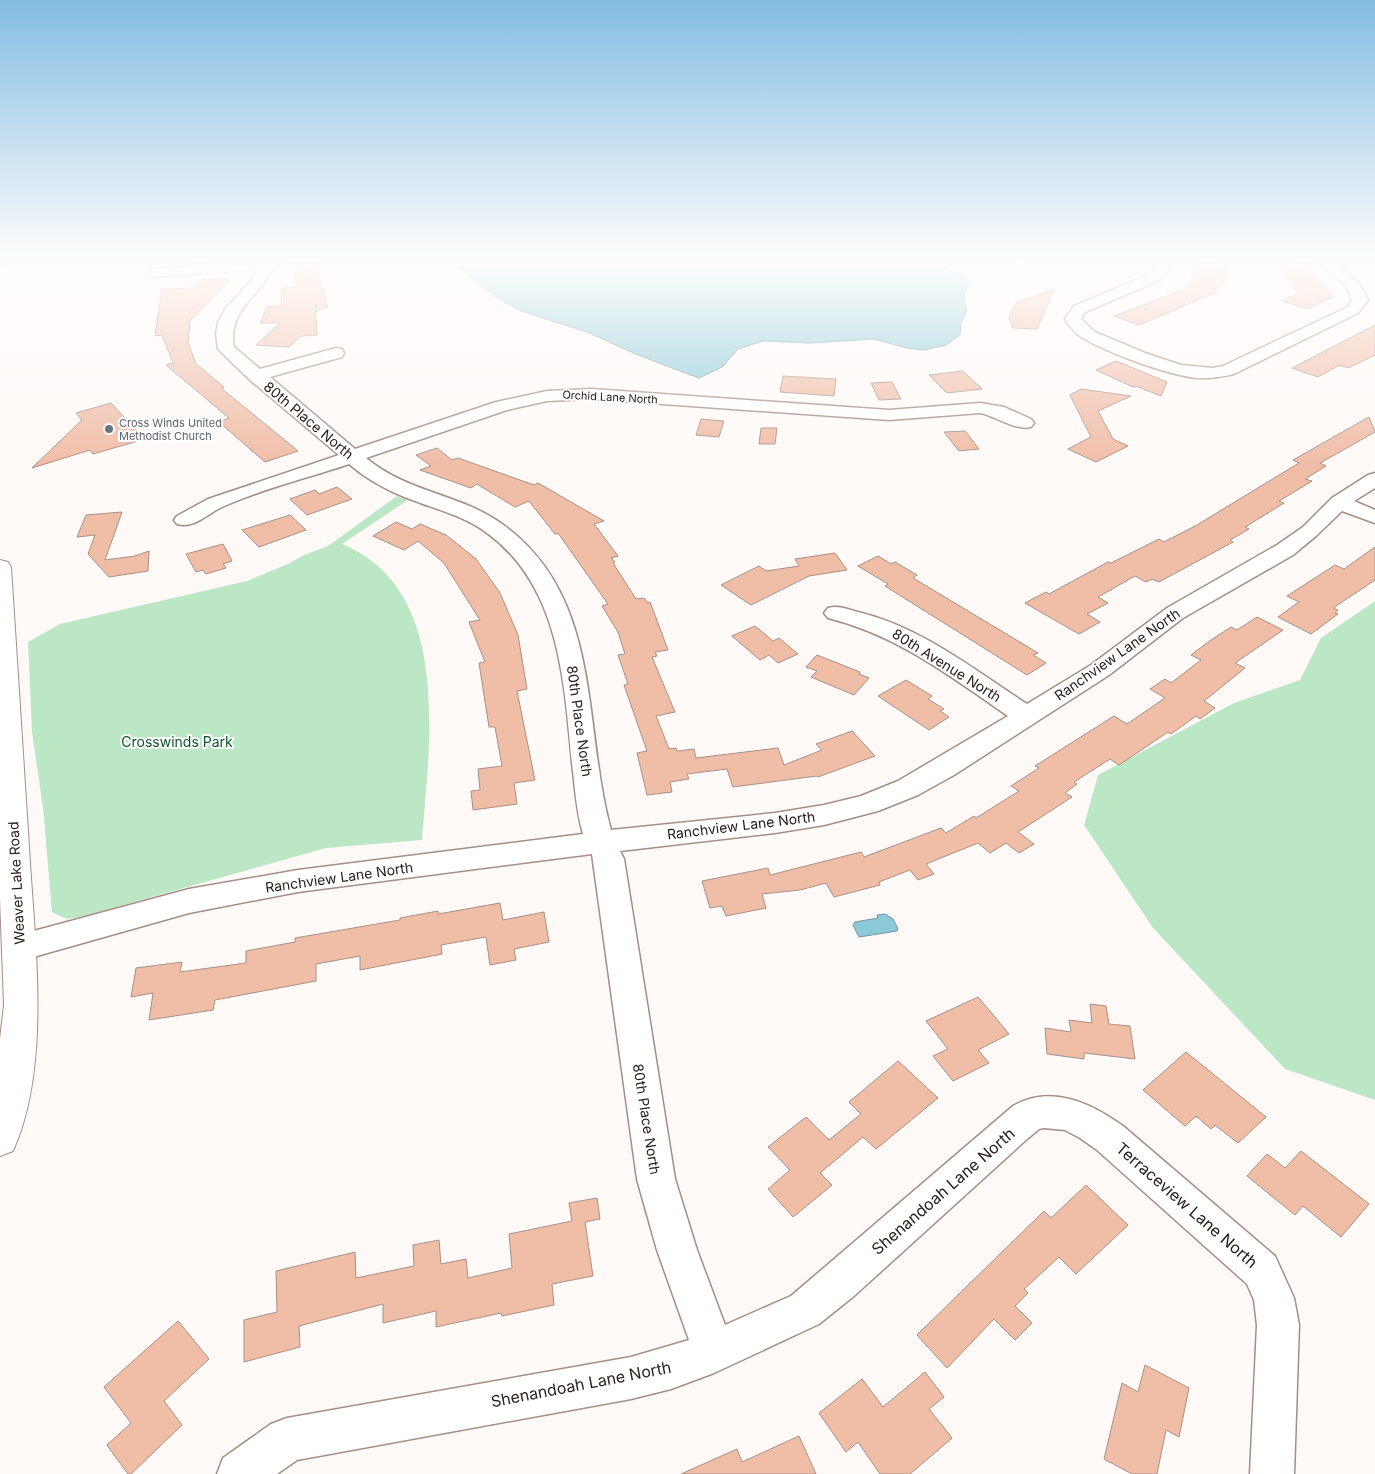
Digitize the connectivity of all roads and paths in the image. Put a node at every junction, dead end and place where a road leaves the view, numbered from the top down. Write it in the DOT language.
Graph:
graph roads {
  1 [pos="223,330"];
  2 [pos="1082,330"];
  3 [pos="1313,330"];
  4 [pos="336,353"];
  5 [pos="256,376"];
  6 [pos="1025,423"];
  7 [pos="352,456"];
  8 [pos="1375,479"];
  9 [pos="1340,502"];
  10 [pos="1375,517"];
  11 [pos="184,520"];
  12 [pos="0,567"];
  13 [pos="836,613"];
  14 [pos="1026,716"];
  15 [pos="602,842"];
  16 [pos="19,948"];
  17 [pos="1033,1114"];
  18 [pos="0,1138"];
  19 [pos="714,1352"];
  20 [pos="239,1474"];
  21 [pos="1272,1474"];
  1 -- 5 [label="street, 80th Place North"];
  2 -- 3 [label="street"];
  4 -- 5 [label="street"];
  5 -- 7 [label="street, 80th Place North"];
  6 -- 7 [label="street, Orchid Lane North"];
  7 -- 11 [label="street, Orchid Lane North"];
  7 -- 15 [label="street, 80th Place North"];
  8 -- 9 [label="street, Ranchview Lane North"];
  9 -- 10 [label="street"];
  9 -- 14 [label="street, Ranchview Lane North"];
  12 -- 16 [label="main road, Weaver Lake Road"];
  13 -- 14 [label="street, 80th Avenue North"];
  14 -- 15 [label="street, Ranchview Lane North"];
  15 -- 16 [label="street, Ranchview Lane North"];
  15 -- 19 [label="street, 80th Place North"];
  16 -- 18 [label="main road, Weaver Lake Road"];
  17 -- 19 [label="street, Shenandoah Lane North"];
  17 -- 21 [label="street, Terraceview Lane North"];
  19 -- 20 [label="street, Shenandoah Lane North"];
}
